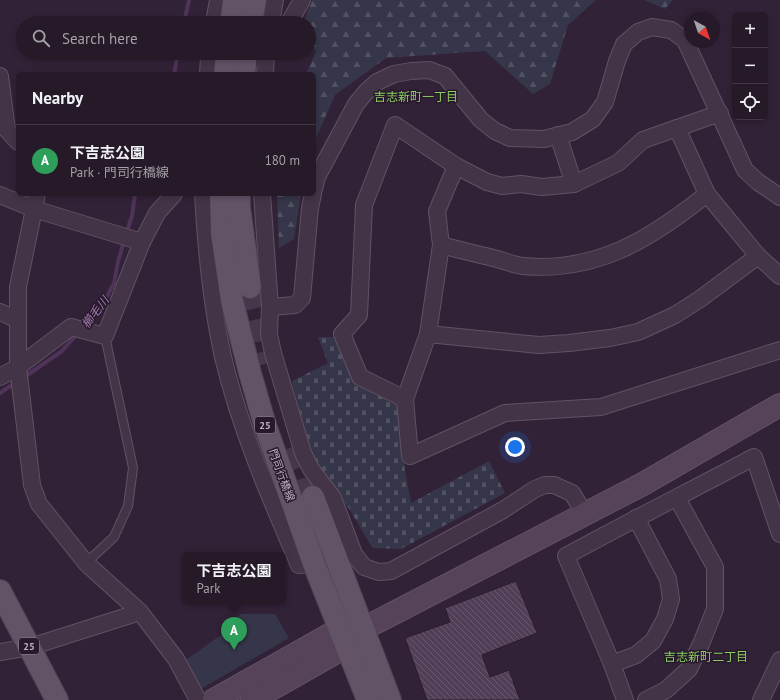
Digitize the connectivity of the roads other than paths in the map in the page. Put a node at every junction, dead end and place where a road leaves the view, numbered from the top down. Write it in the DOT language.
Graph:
graph roads {
  1 [pos="218,0"];
  2 [pos="234,0"];
  3 [pos="255,0"];
  4 [pos="275,0"];
  5 [pos="302,0"];
  6 [pos="215,16"];
  7 [pos="232,16"];
  8 [pos="252,16"];
  9 [pos="272,16"];
  10 [pos="294,16"];
  11 [pos="237,60"];
  12 [pos="241,60"];
  13 [pos="212,72"];
  14 [pos="262,72"];
  15 [pos="0,76"];
  16 [pos="720,113"];
  17 [pos="677,128"];
  18 [pos="558,135"];
  19 [pos="16,140"];
  20 [pos="456,166"];
  21 [pos="316,182"];
  22 [pos="574,184"];
  23 [pos="707,194"];
  24 [pos="0,195"];
  25 [pos="172,196"];
  26 [pos="203,196"];
  27 [pos="221,196"];
  28 [pos="239,196"];
  29 [pos="262,196"];
  30 [pos="313,196"];
  31 [pos="780,198"];
  32 [pos="35,201"];
  33 [pos="142,242"];
  34 [pos="441,245"];
  35 [pos="758,256"];
  36 [pos="780,276"];
  37 [pos="250,287"];
  38 [pos="270,307"];
  39 [pos="0,312"];
  40 [pos="18,320"];
  41 [pos="428,334"];
  42 [pos="104,336"];
  43 [pos="780,350"];
  44 [pos="18,367"];
  45 [pos="0,377"];
  46 [pos="405,399"];
  47 [pos="780,406"];
  48 [pos="314,497"];
  49 [pos="678,498"];
  50 [pos="584,513"];
  51 [pos="636,518"];
  52 [pos="780,534"];
  53 [pos="86,563"];
  54 [pos="314,564"];
  55 [pos="0,591"];
  56 [pos="140,612"];
  57 [pos="363,629"];
  58 [pos="344,638"];
  59 [pos="30,647"];
  60 [pos="0,652"];
  61 [pos="780,660"];
  62 [pos="612,664"];
  63 [pos="57,700"];
  64 [pos="198,700"];
  65 [pos="214,700"];
  66 [pos="252,700"];
  67 [pos="368,700"];
  68 [pos="390,700"];
  69 [pos="625,700"];
  70 [pos="646,700"];
  71 [pos="760,700"];
  1 -- 6 [label="street"];
  2 -- 7 [label="main road"];
  3 -- 8 [label="main road"];
  4 -- 9 [label="street"];
  5 -- 10 [label="street"];
  11 -- 13 [label="street"];
  12 -- 14 [label="street"];
  15 -- 19 [label="street"];
  16 -- 17 [label="street"];
  16 -- 18 [label="street"];
  16 -- 31 [label="street"];
  17 -- 22 [label="street"];
  17 -- 23 [label="street"];
  18 -- 21 [label="street"];
  18 -- 22 [label="street"];
  20 -- 22 [label="street"];
  20 -- 34 [label="street"];
  20 -- 46 [label="street"];
  23 -- 34 [label="street"];
  23 -- 35 [label="street"];
  24 -- 32 [label="street"];
  25 -- 33 [label="street"];
  26 -- 54 [label="street"];
  27 -- 54 [label="main road, 門司行橋線 / 25"];
  28 -- 37 [label="main road"];
  29 -- 38 [label="street"];
  30 -- 38 [label="street"];
  32 -- 33 [label="street"];
  32 -- 40 [label="street"];
  33 -- 42 [label="street"];
  34 -- 41 [label="street"];
  35 -- 36 [label="street"];
  35 -- 41 [label="street"];
  38 -- 50 [label="street"];
  39 -- 40 [label="street"];
  40 -- 44 [label="street"];
  41 -- 46 [label="street"];
  42 -- 44 [label="street"];
  42 -- 53 [label="lane"];
  43 -- 46 [label="street"];
  44 -- 45 [label="street"];
  44 -- 53 [label="street"];
  47 -- 50 [label="street"];
  48 -- 57 [label="main road, 門司行橋線"];
  49 -- 51 [label="street"];
  49 -- 52 [label="street"];
  49 -- 70 [label="street"];
  50 -- 57 [label="street"];
  51 -- 62 [label="street"];
  51 -- 62 [label="street"];
  53 -- 56 [label="street"];
  54 -- 58 [label="main road, 門司行橋線 / 25"];
  55 -- 59 [label="main road, 25"];
  56 -- 59 [label="street"];
  56 -- 64 [label="street"];
  57 -- 58 [label="street"];
  57 -- 68 [label="main road, 門司行橋線"];
  58 -- 65 [label="street"];
  58 -- 66 [label="street"];
  58 -- 67 [label="main road, 門司行橋線 / 25"];
  59 -- 60 [label="street"];
  59 -- 63 [label="main road, 25"];
  61 -- 71 [label="street"];
  62 -- 69 [label="street"];
}
